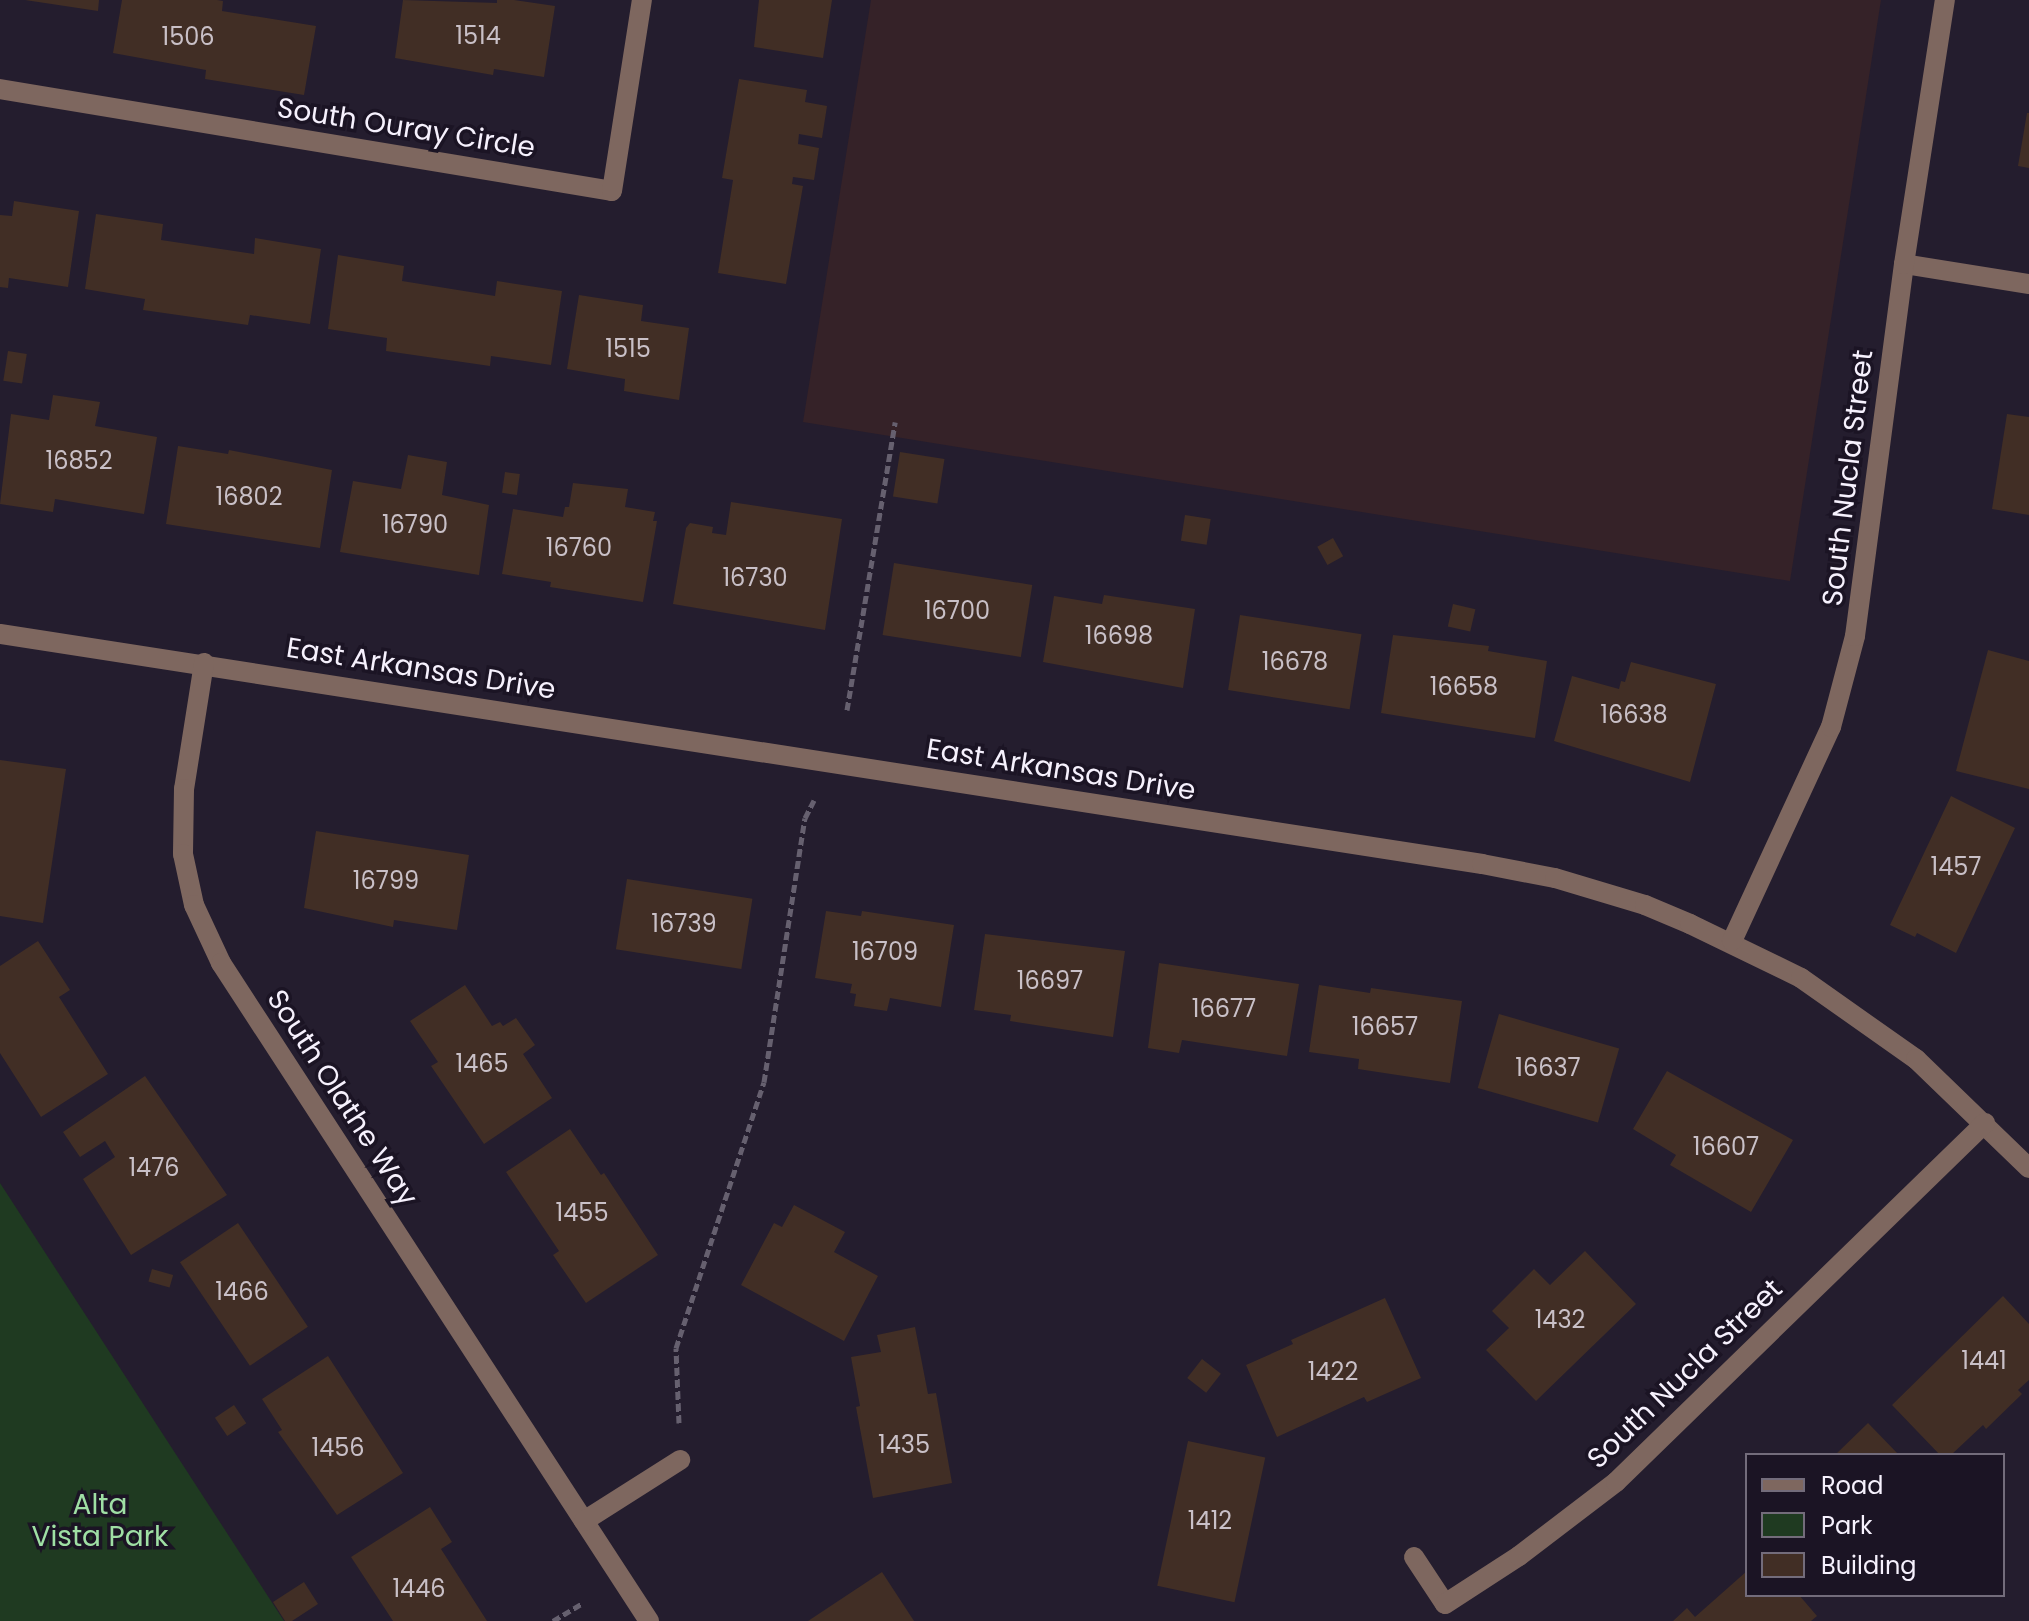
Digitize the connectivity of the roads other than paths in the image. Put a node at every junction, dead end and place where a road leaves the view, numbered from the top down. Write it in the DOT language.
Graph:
graph roads {
  1 [pos="642,0"];
  2 [pos="1945,0"];
  3 [pos="0,89"];
  4 [pos="1904,264"];
  5 [pos="2029,284"];
  6 [pos="0,634"];
  7 [pos="204,663"];
  8 [pos="1732,941"];
  9 [pos="1985,1123"];
  10 [pos="2029,1168"];
  11 [pos="680,1460"];
  12 [pos="584,1521"];
  13 [pos="1414,1557"];
  14 [pos="649,1621"];
  1 -- 3 [label="street, South Ouray Circle"];
  2 -- 4 [label="street, South Nucla Street"];
  4 -- 5 [label="street"];
  4 -- 8 [label="street, South Nucla Street"];
  6 -- 7 [label="street, East Arkansas Drive"];
  7 -- 8 [label="street, East Arkansas Drive"];
  7 -- 12 [label="street, South Olathe Way"];
  8 -- 9 [label="street, East Arkansas Drive"];
  9 -- 10 [label="street, East Arkansas Drive"];
  9 -- 13 [label="street, South Nucla Street"];
  11 -- 12 [label="street"];
  12 -- 14 [label="street, South Olathe Way"];
}
